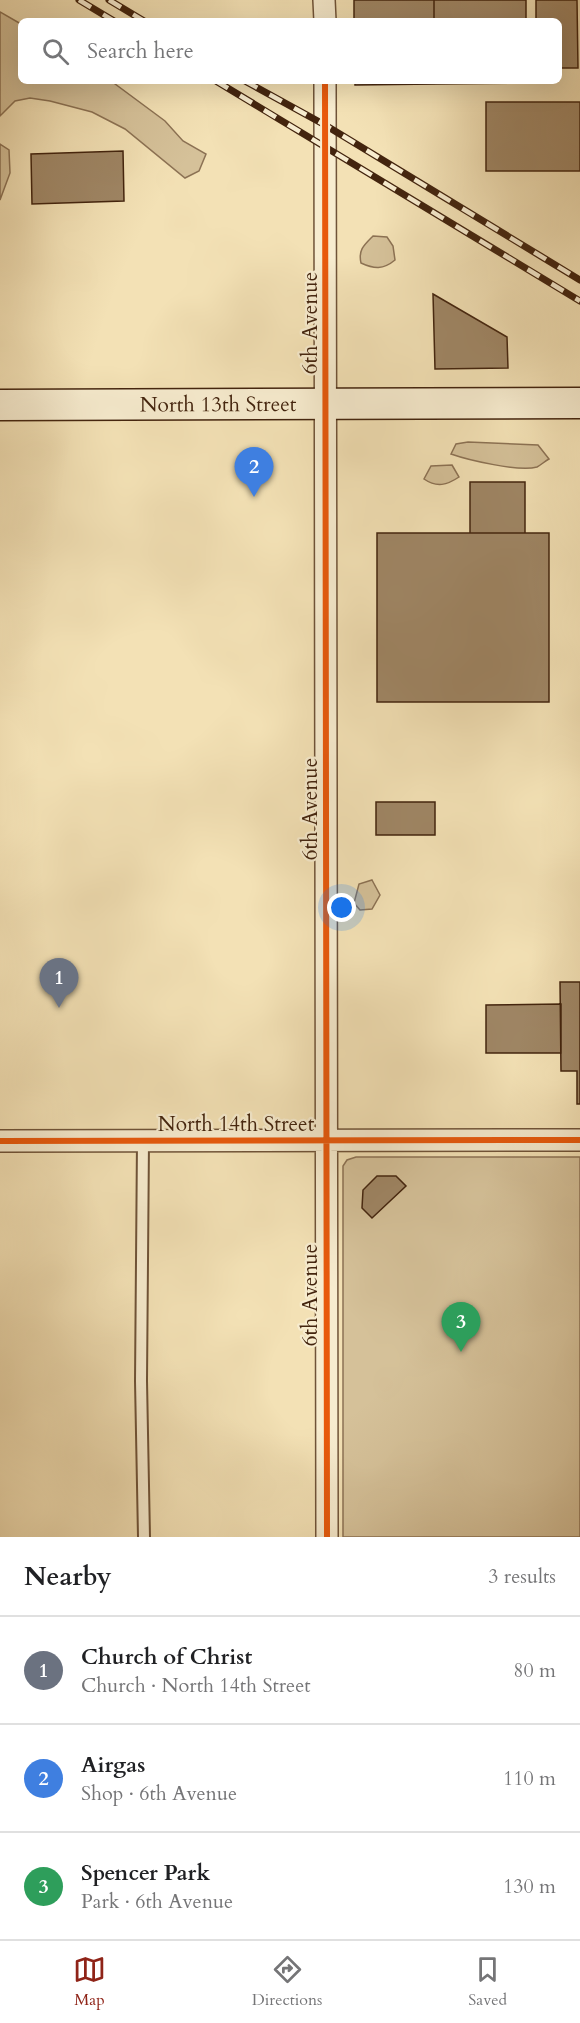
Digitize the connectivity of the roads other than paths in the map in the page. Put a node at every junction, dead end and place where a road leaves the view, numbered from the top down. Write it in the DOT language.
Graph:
graph roads {
  1 [pos="324,0"];
  2 [pos="325,18"];
  3 [pos="325,84"];
  4 [pos="580,403"];
  5 [pos="327,404"];
  6 [pos="0,405"];
  7 [pos="580,1140"];
  8 [pos="0,1141"];
  9 [pos="142,1141"];
  10 [pos="327,1141"];
  11 [pos="144,1537"];
  12 [pos="327,1537"];
  1 -- 2 [label="street"];
  3 -- 5 [label="street, 6th Avenue"];
  4 -- 5 [label="main road, North 13th Street"];
  5 -- 6 [label="main road, North 13th Street"];
  5 -- 10 [label="street, 6th Avenue"];
  7 -- 10 [label="street, North 14th Street"];
  8 -- 9 [label="street, North 14th Street"];
  9 -- 10 [label="street, North 14th Street"];
  9 -- 11 [label="lane"];
  10 -- 12 [label="street, 6th Avenue"];
}
